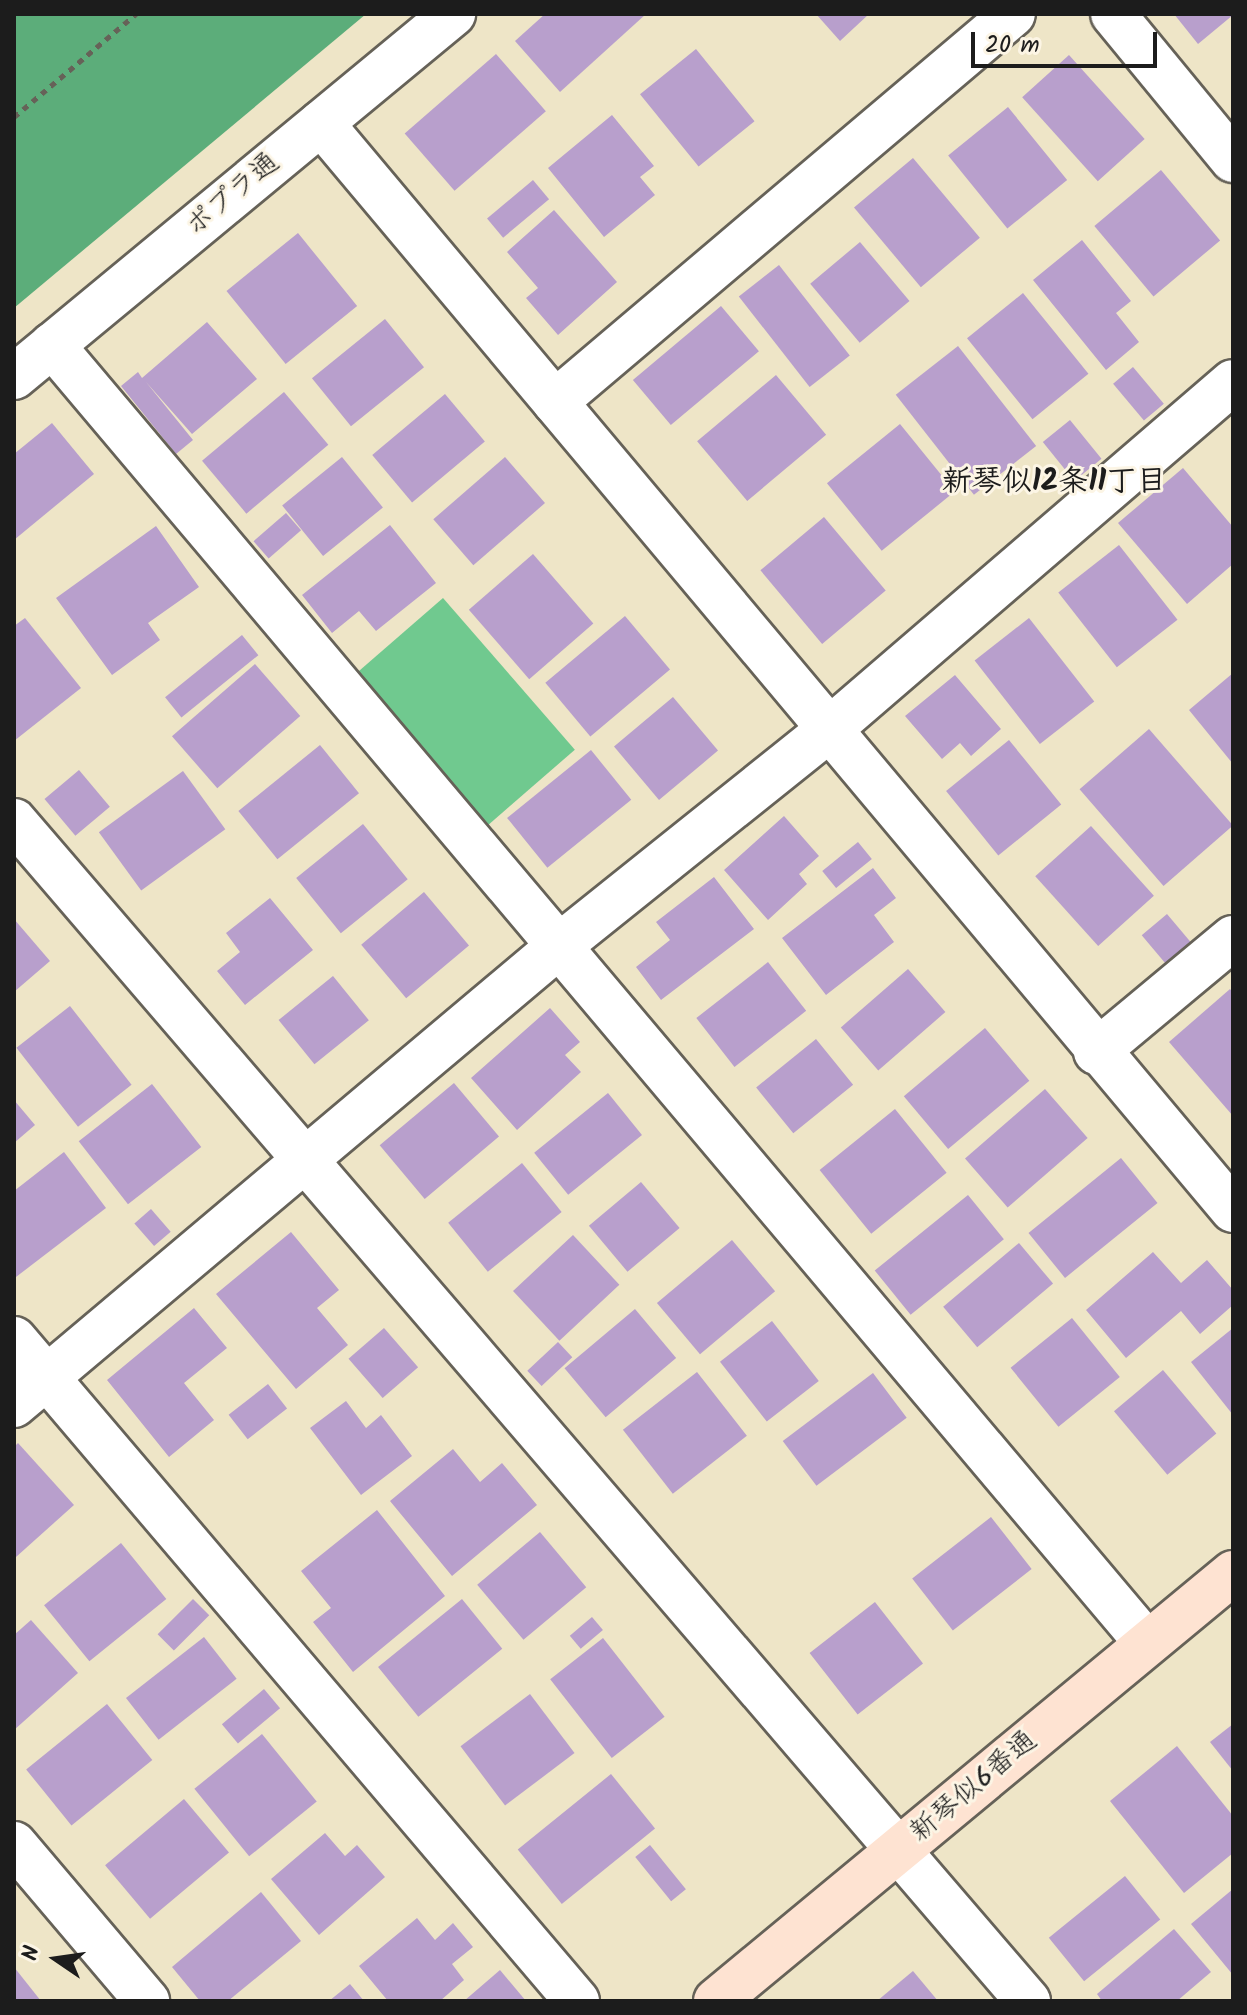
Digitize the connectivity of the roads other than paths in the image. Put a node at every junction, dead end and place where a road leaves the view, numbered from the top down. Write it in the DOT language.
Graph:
graph roads {
  1 [pos="453,14"];
  2 [pos="1013,14"];
  3 [pos="1113,14"];
  4 [pos="321,123"];
  5 [pos="1233,160"];
  6 [pos="52,345"];
  7 [pos="14,377"];
  8 [pos="1233,382"];
  9 [pos="555,402"];
  10 [pos="831,728"];
  11 [pos="14,821"];
  12 [pos="1233,938"];
  13 [pos="559,946"];
  14 [pos="1096,1052"];
  15 [pos="302,1160"];
  16 [pos="1233,1210"];
  17 [pos="14,1339"];
  18 [pos="47,1378"];
  19 [pos="14,1405"];
  20 [pos="1233,1573"];
  21 [pos="1147,1643"];
  22 [pos="14,1844"];
  23 [pos="898,1850"];
  24 [pos="147,2001"];
  25 [pos="577,2001"];
  26 [pos="716,2001"];
  27 [pos="1028,2001"];
  1 -- 4 [label="street, ポプラ通"];
  2 -- 9 [label="street"];
  3 -- 5 [label="street"];
  4 -- 6 [label="street, ポプラ通"];
  4 -- 9 [label="street"];
  6 -- 7 [label="street, ポプラ通"];
  6 -- 13 [label="street"];
  8 -- 10 [label="street"];
  9 -- 10 [label="street"];
  10 -- 13 [label="street"];
  10 -- 14 [label="street"];
  11 -- 15 [label="street"];
  12 -- 14 [label="street"];
  13 -- 15 [label="street"];
  13 -- 21 [label="street"];
  14 -- 16 [label="street"];
  15 -- 18 [label="street"];
  15 -- 23 [label="street"];
  17 -- 18 [label="street"];
  18 -- 19 [label="street"];
  18 -- 25 [label="street"];
  20 -- 21 [label="street, 新琴似6番通"];
  21 -- 23 [label="street, 新琴似6番通"];
  22 -- 24 [label="street"];
  23 -- 26 [label="street, 新琴似6番通"];
  23 -- 27 [label="street"];
}
